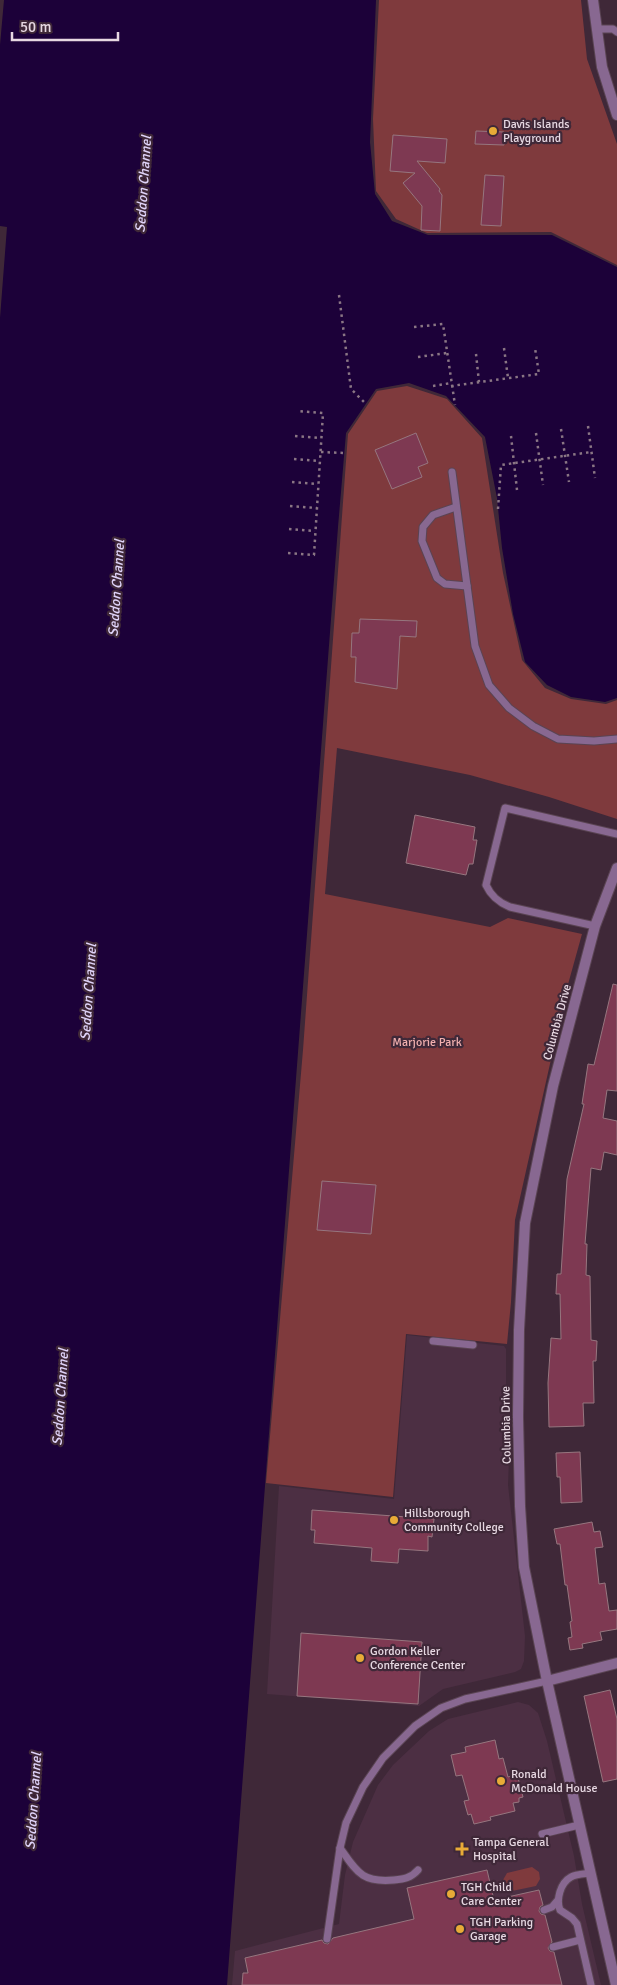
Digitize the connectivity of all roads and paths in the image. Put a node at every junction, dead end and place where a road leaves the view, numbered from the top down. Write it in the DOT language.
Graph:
graph roads {
  1 [pos="593,0"];
  2 [pos="596,28"];
  3 [pos="617,32"];
  4 [pos="614,98"];
  5 [pos="617,116"];
  6 [pos="339,295"];
  7 [pos="414,327"];
  8 [pos="504,348"];
  9 [pos="535,348"];
  10 [pos="446,353"];
  11 [pos="476,354"];
  12 [pos="418,357"];
  13 [pos="508,378"];
  14 [pos="479,382"];
  15 [pos="451,385"];
  16 [pos="433,386"];
  17 [pos="366,404"];
  18 [pos="455,405"];
  19 [pos="298,411"];
  20 [pos="588,426"];
  21 [pos="562,429"];
  22 [pos="536,433"];
  23 [pos="295,436"];
  24 [pos="510,436"];
  25 [pos="321,438"];
  26 [pos="321,452"];
  27 [pos="591,452"];
  28 [pos="344,453"];
  29 [pos="565,456"];
  30 [pos="294,459"];
  31 [pos="540,459"];
  32 [pos="320,461"];
  33 [pos="514,463"];
  34 [pos="452,472"];
  35 [pos="595,478"];
  36 [pos="292,482"];
  37 [pos="569,482"];
  38 [pos="318,484"];
  39 [pos="543,485"];
  40 [pos="517,490"];
  41 [pos="290,506"];
  42 [pos="456,507"];
  43 [pos="317,508"];
  44 [pos="498,509"];
  45 [pos="289,529"];
  46 [pos="315,531"];
  47 [pos="288,553"];
  48 [pos="467,586"];
  49 [pos="617,740"];
  50 [pos="617,834"];
  51 [pos="617,868"];
  52 [pos="595,926"];
  53 [pos="433,1341"];
  54 [pos="473,1345"];
  55 [pos="617,1663"];
  56 [pos="547,1681"];
  57 [pos="579,1825"];
  58 [pos="542,1834"];
  59 [pos="340,1848"];
  60 [pos="418,1870"];
  61 [pos="591,1873"];
  62 [pos="558,1900"];
  63 [pos="544,1910"];
  64 [pos="327,1939"];
  65 [pos="580,1940"];
  66 [pos="553,1947"];
  67 [pos="591,1985"];
  68 [pos="616,1985"];
  1 -- 2 [label="street"];
  2 -- 3 [label="lane"];
  2 -- 4 [label="street"];
  4 -- 5 [label="street"];
  6 -- 17 [label="path"];
  7 -- 10 [label="path"];
  8 -- 13 [label="path"];
  9 -- 13 [label="path"];
  10 -- 12 [label="path"];
  10 -- 15 [label="path"];
  11 -- 14 [label="path"];
  13 -- 14 [label="path"];
  14 -- 15 [label="path"];
  15 -- 16 [label="path"];
  15 -- 18 [label="path"];
  19 -- 25 [label="path"];
  20 -- 27 [label="path"];
  21 -- 29 [label="path"];
  22 -- 31 [label="path"];
  23 -- 25 [label="path"];
  24 -- 33 [label="path"];
  25 -- 26 [label="path"];
  26 -- 28 [label="path"];
  26 -- 32 [label="path"];
  27 -- 29 [label="path"];
  27 -- 35 [label="path"];
  29 -- 31 [label="path"];
  29 -- 37 [label="path"];
  30 -- 32 [label="path"];
  31 -- 33 [label="path"];
  31 -- 39 [label="path"];
  32 -- 38 [label="path"];
  33 -- 40 [label="path"];
  33 -- 44 [label="path"];
  34 -- 42 [label="lane"];
  36 -- 38 [label="path"];
  38 -- 43 [label="path"];
  41 -- 43 [label="path"];
  42 -- 48 [label="lane"];
  42 -- 48 [label="lane"];
  43 -- 46 [label="path"];
  45 -- 46 [label="path"];
  46 -- 47 [label="path"];
  48 -- 49 [label="lane"];
  50 -- 52 [label="lane"];
  51 -- 52 [label="street, Columbia Drive"];
  52 -- 56 [label="street, Columbia Drive"];
  53 -- 54 [label="lane"];
  55 -- 56 [label="street"];
  56 -- 57 [label="street, Columbia Drive"];
  56 -- 59 [label="lane"];
  57 -- 58 [label="lane"];
  57 -- 61 [label="street, Columbia Drive"];
  59 -- 60 [label="lane"];
  59 -- 64 [label="lane"];
  61 -- 62 [label="lane"];
  61 -- 68 [label="street, Columbia Drive"];
  62 -- 63 [label="lane"];
  62 -- 65 [label="lane"];
  65 -- 66 [label="lane"];
  65 -- 67 [label="lane"];
}
